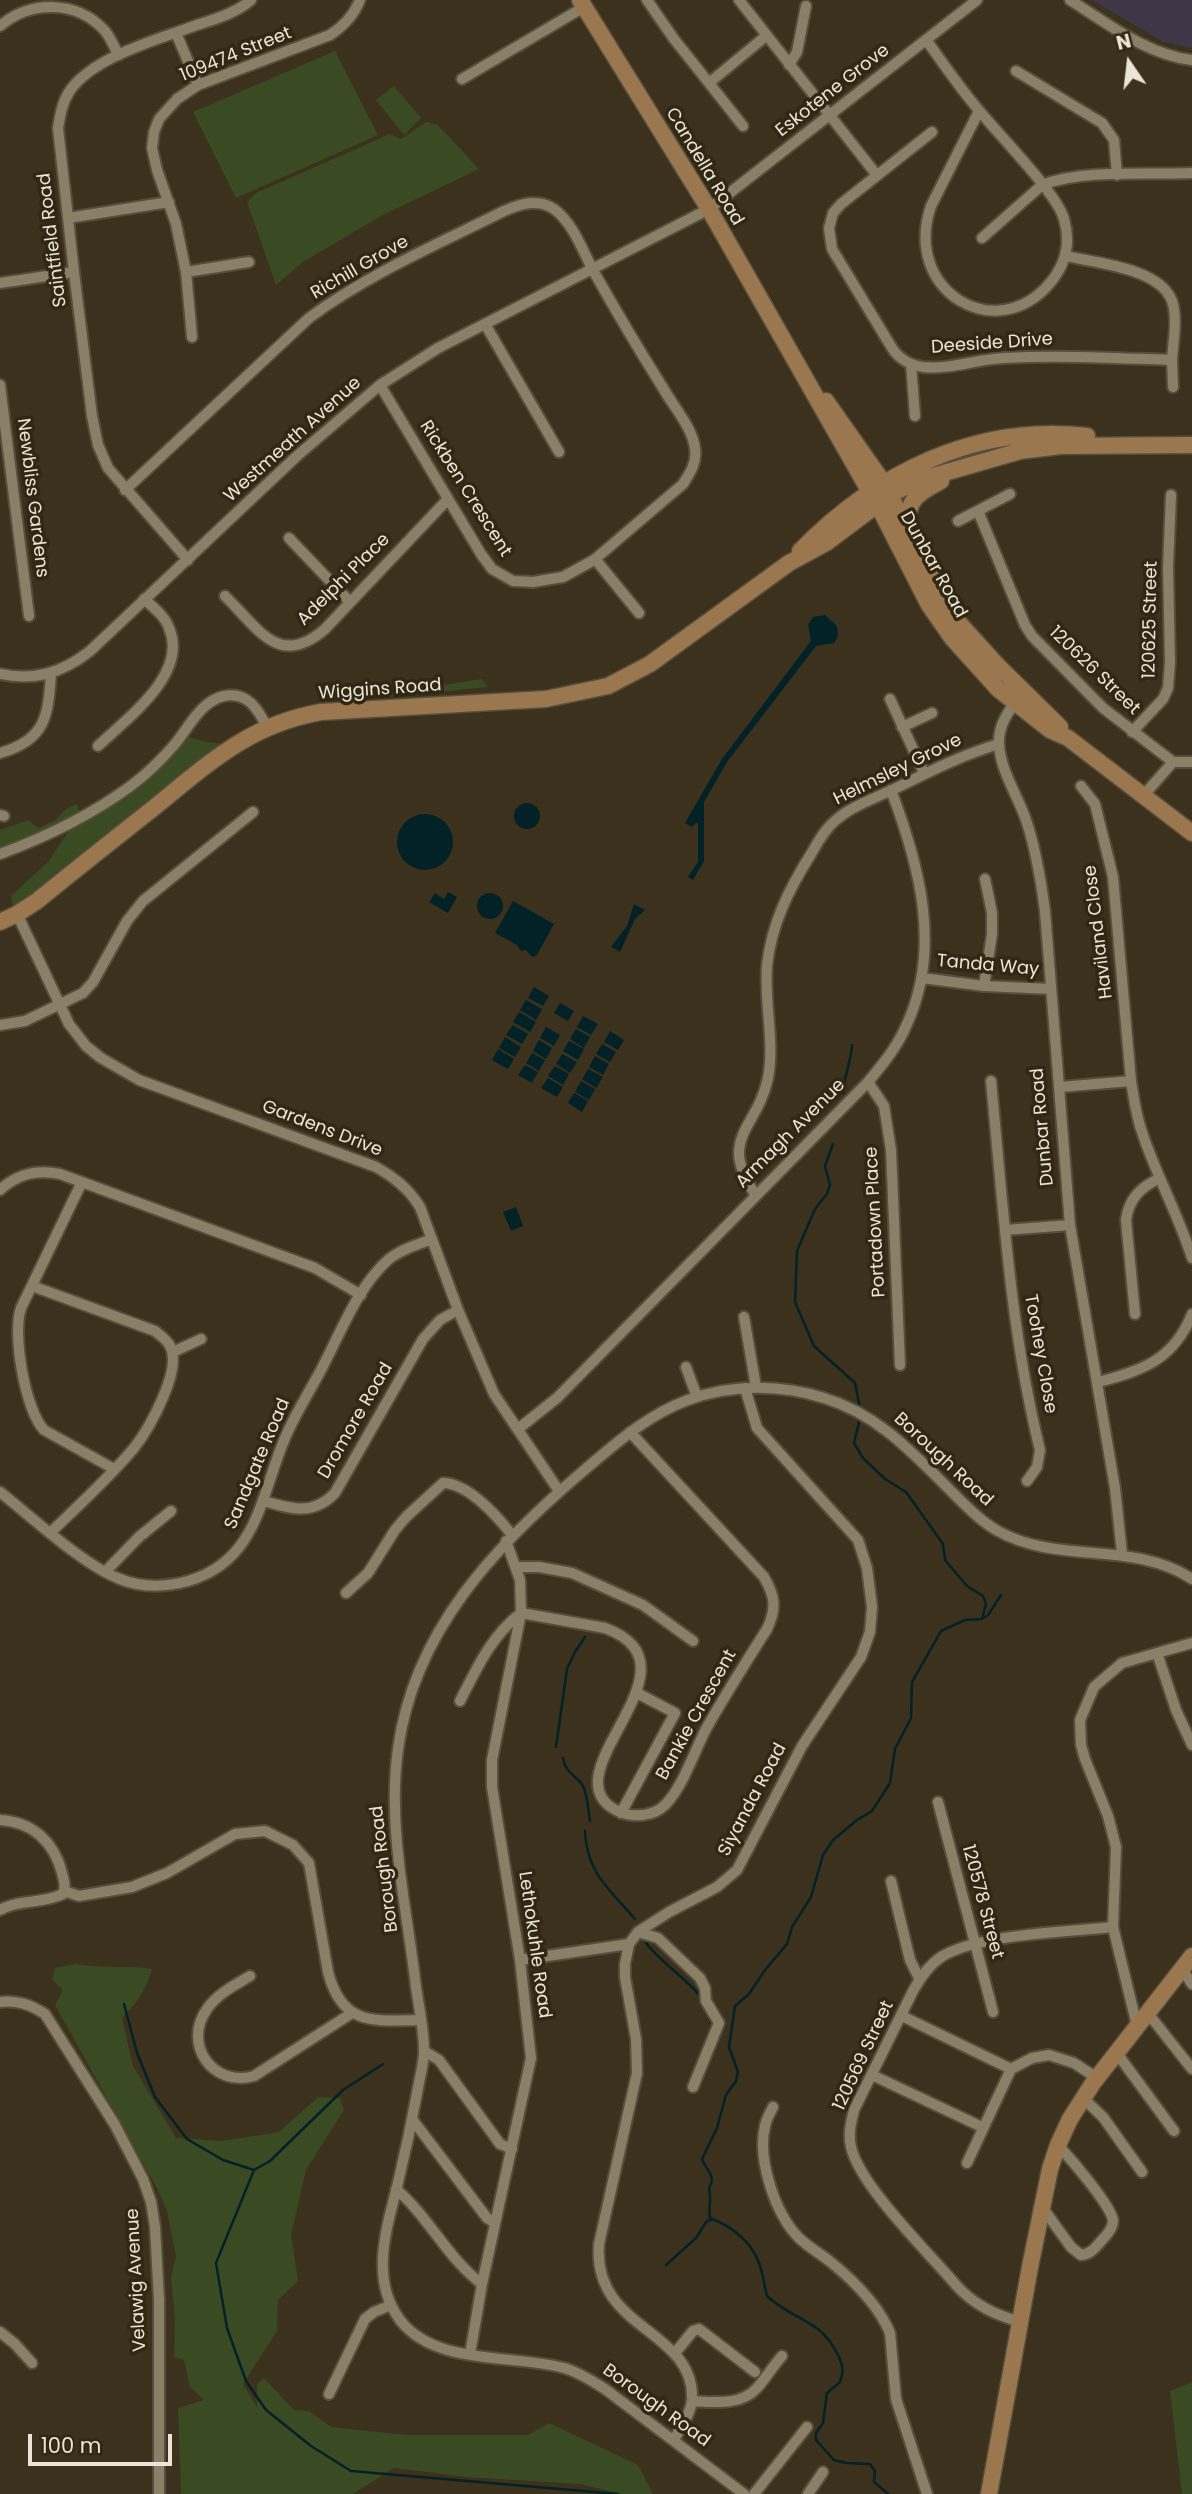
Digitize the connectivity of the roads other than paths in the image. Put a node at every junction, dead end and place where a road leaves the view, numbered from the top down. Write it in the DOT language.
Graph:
graph roads {
  1 [pos="251,0"];
  2 [pos="360,0"];
  3 [pos="648,0"];
  4 [pos="739,0"];
  5 [pos="1070,0"];
  6 [pos="973,1"];
  7 [pos="582,4"];
  8 [pos="806,6"];
  9 [pos="0,26"];
  10 [pos="176,33"];
  11 [pos="766,36"];
  12 [pos="927,41"];
  13 [pos="118,55"];
  14 [pos="1192,60"];
  15 [pos="789,65"];
  16 [pos="1016,71"];
  17 [pos="462,79"];
  18 [pos="709,83"];
  19 [pos="198,85"];
  20 [pos="979,111"];
  21 [pos="830,115"];
  22 [pos="743,126"];
  23 [pos="932,132"];
  24 [pos="1192,173"];
  25 [pos="876,174"];
  26 [pos="1116,175"];
  27 [pos="1042,185"];
  28 [pos="169,202"];
  29 [pos="709,209"];
  30 [pos="68,218"];
  31 [pos="982,238"];
  32 [pos="1066,256"];
  33 [pos="249,262"];
  34 [pos="593,270"];
  35 [pos="74,272"];
  36 [pos="186,272"];
  37 [pos="0,283"];
  38 [pos="485,324"];
  39 [pos="192,337"];
  40 [pos="1172,360"];
  41 [pos="911,364"];
  42 [pos="0,385"];
  43 [pos="380,385"];
  44 [pos="1173,387"];
  45 [pos="915,416"];
  46 [pos="1153,444"];
  47 [pos="1192,445"];
  48 [pos="558,452"];
  49 [pos="975,462"];
  50 [pos="125,490"];
  51 [pos="880,493"];
  52 [pos="1010,494"];
  53 [pos="1171,495"];
  54 [pos="448,499"];
  55 [pos="978,510"];
  56 [pos="958,521"];
  57 [pos="910,536"];
  58 [pos="289,538"];
  59 [pos="595,559"];
  60 [pos="188,560"];
  61 [pos="225,596"];
  62 [pos="144,599"];
  63 [pos="349,601"];
  64 [pos="639,613"];
  65 [pos="29,616"];
  66 [pos="0,674"];
  67 [pos="51,674"];
  68 [pos="1019,698"];
  69 [pos="890,699"];
  70 [pos="932,713"];
  71 [pos="902,726"];
  72 [pos="267,727"];
  73 [pos="1132,732"];
  74 [pos="999,744"];
  75 [pos="98,746"];
  76 [pos="0,752"];
  77 [pos="1173,762"];
  78 [pos="1192,762"];
  79 [pos="924,774"];
  80 [pos="1081,786"];
  81 [pos="891,790"];
  82 [pos="1143,796"];
  83 [pos="253,812"];
  84 [pos="1192,833"];
  85 [pos="0,854"];
  86 [pos="985,879"];
  87 [pos="17,914"];
  88 [pos="0,922"];
  89 [pos="922,978"];
  90 [pos="985,986"];
  91 [pos="1051,989"];
  92 [pos="59,1005"];
  93 [pos="0,1026"];
  94 [pos="1131,1080"];
  95 [pos="991,1081"];
  96 [pos="868,1082"];
  97 [pos="1060,1087"];
  98 [pos="1160,1178"];
  99 [pos="82,1182"];
  100 [pos="0,1190"];
  101 [pos="755,1194"];
  102 [pos="1070,1225"];
  103 [pos="1005,1230"];
  104 [pos="432,1239"];
  105 [pos="1192,1258"];
  106 [pos="32,1286"];
  107 [pos="361,1295"];
  108 [pos="458,1310"];
  109 [pos="1135,1314"];
  110 [pos="1192,1314"];
  111 [pos="744,1317"];
  112 [pos="201,1339"];
  113 [pos="173,1352"];
  114 [pos="900,1365"];
  115 [pos="686,1367"];
  116 [pos="1097,1382"];
  117 [pos="750,1387"];
  118 [pos="697,1397"];
  119 [pos="518,1429"];
  120 [pos="630,1432"];
  121 [pos="114,1469"];
  122 [pos="1027,1481"];
  123 [pos="559,1491"];
  124 [pos="0,1492"];
  125 [pos="264,1501"];
  126 [pos="171,1511"];
  127 [pos="51,1532"];
  128 [pos="509,1538"];
  129 [pos="1122,1554"];
  130 [pos="517,1567"];
  131 [pos="105,1572"];
  132 [pos="1192,1579"];
  133 [pos="346,1593"];
  134 [pos="522,1613"];
  135 [pos="693,1641"];
  136 [pos="1192,1643"];
  137 [pos="1157,1653"];
  138 [pos="636,1693"];
  139 [pos="460,1701"];
  140 [pos="1192,1745"];
  141 [pos="938,1802"];
  142 [pos="621,1813"];
  143 [pos="0,1820"];
  144 [pos="891,1881"];
  145 [pos="64,1891"];
  146 [pos="0,1910"];
  147 [pos="1113,1927"];
  148 [pos="638,1932"];
  149 [pos="975,1943"];
  150 [pos="629,1944"];
  151 [pos="1192,1956"];
  152 [pos="520,1960"];
  153 [pos="1181,1969"];
  154 [pos="250,1976"];
  155 [pos="920,1980"];
  156 [pos="1192,1983"];
  157 [pos="0,2002"];
  158 [pos="993,2012"];
  159 [pos="1147,2012"];
  160 [pos="352,2013"];
  161 [pos="902,2016"];
  162 [pos="420,2020"];
  163 [pos="1137,2026"];
  164 [pos="424,2051"];
  165 [pos="1116,2052"];
  166 [pos="1011,2069"];
  167 [pos="1192,2069"];
  168 [pos="872,2075"];
  169 [pos="1097,2078"];
  170 [pos="693,2087"];
  171 [pos="1083,2098"];
  172 [pos="773,2106"];
  173 [pos="412,2119"];
  174 [pos="982,2127"];
  175 [pos="1174,2132"];
  176 [pos="1058,2145"];
  177 [pos="512,2149"];
  178 [pos="967,2163"];
  179 [pos="1142,2172"];
  180 [pos="396,2189"];
  181 [pos="1042,2207"];
  182 [pos="495,2223"];
  183 [pos="482,2284"];
  184 [pos="391,2305"];
  185 [pos="1021,2322"];
  186 [pos="0,2332"];
  187 [pos="675,2353"];
  188 [pos="470,2354"];
  189 [pos="782,2356"];
  190 [pos="32,2362"];
  191 [pos="755,2372"];
  192 [pos="329,2394"];
  193 [pos="692,2401"];
  194 [pos="807,2427"];
  195 [pos="674,2440"];
  196 [pos="823,2472"];
  197 [pos="159,2494"];
  198 [pos="744,2494"];
  199 [pos="754,2494"];
  200 [pos="808,2494"];
  201 [pos="927,2494"];
  202 [pos="989,2494"];
  1 -- 10 [label="street, Saintfield Road"];
  2 -- 19 [label="street, 109474 Street"];
  3 -- 18 [label="street"];
  4 -- 11 [label="street"];
  5 -- 14 [label="street"];
  6 -- 12 [label="street, Eskotene Grove"];
  7 -- 17 [label="street"];
  7 -- 29 [label="street, Candella Road"];
  8 -- 15 [label="street"];
  9 -- 13 [label="street"];
  10 -- 13 [label="street, Saintfield Road"];
  10 -- 19 [label="street"];
  11 -- 15 [label="street"];
  11 -- 18 [label="street"];
  12 -- 20 [label="street"];
  12 -- 21 [label="street, Eskotene Grove"];
  13 -- 30 [label="street, Saintfield Road"];
  15 -- 21 [label="street"];
  16 -- 26 [label="street"];
  18 -- 22 [label="street"];
  19 -- 28 [label="street, 109474 Street"];
  20 -- 27 [label="street"];
  20 -- 32 [label="street"];
  21 -- 25 [label="street"];
  21 -- 29 [label="street, Eskotene Grove"];
  23 -- 25 [label="street, Deeside Drive"];
  24 -- 26 [label="street"];
  25 -- 41 [label="street, Deeside Drive"];
  26 -- 27 [label="street"];
  27 -- 31 [label="street"];
  27 -- 32 [label="street"];
  28 -- 30 [label="street"];
  28 -- 36 [label="street, 109474 Street"];
  29 -- 34 [label="street, Westmeath Avenue"];
  29 -- 51 [label="street, Candella Road"];
  30 -- 35 [label="street, Saintfield Road"];
  32 -- 40 [label="street"];
  33 -- 36 [label="street"];
  34 -- 38 [label="street, Westmeath Avenue"];
  34 -- 50 [label="street, Richill Grove"];
  34 -- 59 [label="street, Rickben Crescent"];
  35 -- 37 [label="street"];
  35 -- 50 [label="street, Saintfield Road"];
  36 -- 39 [label="street, 109474 Street"];
  38 -- 43 [label="street, Westmeath Avenue"];
  38 -- 48 [label="street"];
  40 -- 41 [label="street, Deeside Drive"];
  40 -- 44 [label="street"];
  41 -- 45 [label="street"];
  42 -- 65 [label="street, Newbliss Gardens"];
  43 -- 54 [label="street, Rickben Crescent"];
  43 -- 60 [label="street, Westmeath Avenue"];
  46 -- 47 [label="street, Wiggins Road"];
  46 -- 49 [label="street, Wiggins Road"];
  46 -- 51 [label="street, Wiggins Road"];
  49 -- 51 [label="street, Wiggins Road"];
  49 -- 57 [label="street"];
  50 -- 60 [label="street, Saintfield Road"];
  51 -- 57 [label="street, Dunbar Road"];
  51 -- 68 [label="street, Dunbar Road"];
  51 -- 72 [label="street, Wiggins Road"];
  52 -- 55 [label="street"];
  53 -- 73 [label="street, 120625 Street"];
  54 -- 59 [label="street, Rickben Crescent"];
  54 -- 63 [label="street, Adelphi Place"];
  55 -- 56 [label="street"];
  55 -- 73 [label="street, 120626 Street"];
  57 -- 68 [label="street, Dunbar Road"];
  58 -- 63 [label="street"];
  59 -- 64 [label="street"];
  60 -- 62 [label="street, Westmeath Avenue"];
  61 -- 63 [label="street, Adelphi Place"];
  62 -- 67 [label="street, Westmeath Avenue"];
  62 -- 75 [label="street"];
  66 -- 67 [label="street, Westmeath Avenue"];
  67 -- 76 [label="street"];
  68 -- 74 [label="street"];
  68 -- 82 [label="street"];
  69 -- 71 [label="street"];
  70 -- 71 [label="street"];
  71 -- 79 [label="street"];
  72 -- 85 [label="street"];
  72 -- 87 [label="street, Wiggins Road"];
  73 -- 77 [label="street, 120626 Street"];
  74 -- 79 [label="street, Helmsley Grove"];
  74 -- 91 [label="street, Dunbar Road"];
  77 -- 78 [label="street"];
  77 -- 82 [label="street"];
  79 -- 81 [label="street, Helmsley Grove"];
  80 -- 94 [label="street, Haviland Close"];
  81 -- 89 [label="street, Armagh Avenue"];
  81 -- 101 [label="street, Helmsley Grove"];
  82 -- 84 [label="street"];
  83 -- 92 [label="street"];
  86 -- 90 [label="street"];
  87 -- 88 [label="street, Wiggins Road"];
  87 -- 92 [label="street, Gardens Drive"];
  89 -- 90 [label="street, Tanda Way"];
  89 -- 96 [label="street, Armagh Avenue"];
  90 -- 91 [label="street, Tanda Way"];
  91 -- 97 [label="street, Dunbar Road"];
  92 -- 93 [label="street"];
  92 -- 104 [label="street, Gardens Drive"];
  94 -- 97 [label="street"];
  94 -- 98 [label="street, Haviland Close"];
  95 -- 103 [label="street, Toohey Close"];
  96 -- 101 [label="street, Armagh Avenue"];
  96 -- 114 [label="street, Portadown Place"];
  97 -- 102 [label="street, Dunbar Road"];
  98 -- 105 [label="street, Haviland Close"];
  98 -- 109 [label="street"];
  99 -- 100 [label="street"];
  99 -- 106 [label="street"];
  99 -- 107 [label="street"];
  101 -- 119 [label="street, Armagh Avenue"];
  102 -- 103 [label="street"];
  102 -- 116 [label="street, Dunbar Road"];
  103 -- 122 [label="street, Toohey Close"];
  104 -- 107 [label="street, Sandgate Road"];
  104 -- 108 [label="street, Gardens Drive"];
  106 -- 113 [label="street"];
  106 -- 121 [label="street"];
  107 -- 125 [label="street, Sandgate Road"];
  108 -- 119 [label="street, Gardens Drive"];
  108 -- 125 [label="street, Dromore Road"];
  110 -- 116 [label="street"];
  111 -- 117 [label="street, Siyanda Road"];
  112 -- 113 [label="street"];
  113 -- 121 [label="street"];
  115 -- 118 [label="street"];
  116 -- 129 [label="street, Dunbar Road"];
  117 -- 118 [label="street, Borough Road"];
  117 -- 129 [label="street, Borough Road"];
  117 -- 148 [label="street, Siyanda Road"];
  118 -- 120 [label="street, Borough Road"];
  119 -- 123 [label="street, Gardens Drive"];
  120 -- 123 [label="street, Borough Road"];
  120 -- 142 [label="street, Bankie Crescent"];
  121 -- 127 [label="street"];
  123 -- 128 [label="street, Borough Road"];
  124 -- 127 [label="street, Sandgate Road"];
  125 -- 131 [label="street, Sandgate Road"];
  126 -- 131 [label="street"];
  127 -- 131 [label="street, Sandgate Road"];
  128 -- 130 [label="street, Lethokuhle Road"];
  128 -- 133 [label="street, Lethokuhle Road"];
  128 -- 162 [label="street, Borough Road"];
  129 -- 132 [label="street, Borough Road"];
  130 -- 134 [label="street, Lethokuhle Road"];
  130 -- 135 [label="street"];
  134 -- 138 [label="street"];
  134 -- 139 [label="street"];
  134 -- 152 [label="street, Lethokuhle Road"];
  136 -- 137 [label="street"];
  137 -- 140 [label="street"];
  137 -- 147 [label="street"];
  138 -- 142 [label="street"];
  138 -- 142 [label="street"];
  141 -- 149 [label="street, 120578 Street"];
  143 -- 145 [label="street"];
  144 -- 155 [label="street"];
  145 -- 146 [label="street"];
  145 -- 160 [label="street"];
  147 -- 149 [label="street, 120569 Street"];
  147 -- 163 [label="street"];
  148 -- 150 [label="street, Siyanda Road"];
  148 -- 170 [label="street"];
  149 -- 155 [label="street, 120569 Street"];
  149 -- 158 [label="street, 120578 Street"];
  150 -- 152 [label="street"];
  150 -- 187 [label="street"];
  151 -- 153 [label="street"];
  152 -- 177 [label="street, Lethokuhle Road"];
  153 -- 156 [label="street"];
  153 -- 159 [label="street"];
  154 -- 160 [label="street"];
  155 -- 161 [label="street, 120569 Street"];
  157 -- 197 [label="street, Velawig Avenue"];
  159 -- 163 [label="street"];
  159 -- 167 [label="street"];
  160 -- 162 [label="street"];
  161 -- 166 [label="street"];
  161 -- 168 [label="street, 120569 Street"];
  162 -- 164 [label="street, Borough Road"];
  163 -- 165 [label="street"];
  164 -- 173 [label="street, Borough Road"];
  164 -- 177 [label="street"];
  165 -- 169 [label="street"];
  165 -- 175 [label="street"];
  166 -- 169 [label="street"];
  166 -- 174 [label="street"];
  168 -- 174 [label="street"];
  168 -- 185 [label="street, 120569 Street"];
  169 -- 171 [label="street"];
  171 -- 176 [label="street"];
  171 -- 179 [label="street"];
  172 -- 201 [label="street"];
  173 -- 180 [label="street, Borough Road"];
  173 -- 182 [label="street"];
  174 -- 178 [label="street"];
  176 -- 181 [label="street"];
  176 -- 181 [label="street"];
  177 -- 182 [label="street, Lethokuhle Road"];
  180 -- 183 [label="street"];
  180 -- 184 [label="street, Borough Road"];
  181 -- 185 [label="street"];
  182 -- 183 [label="street, Lethokuhle Road"];
  183 -- 188 [label="street, Lethokuhle Road"];
  184 -- 188 [label="street, Borough Road"];
  184 -- 192 [label="street"];
  185 -- 202 [label="street"];
  186 -- 190 [label="street"];
  187 -- 191 [label="street"];
  187 -- 193 [label="street"];
  188 -- 195 [label="street, Borough Road"];
  189 -- 193 [label="street"];
  193 -- 195 [label="street"];
  194 -- 199 [label="street"];
  195 -- 198 [label="street, Borough Road"];
  196 -- 200 [label="street"];
}
